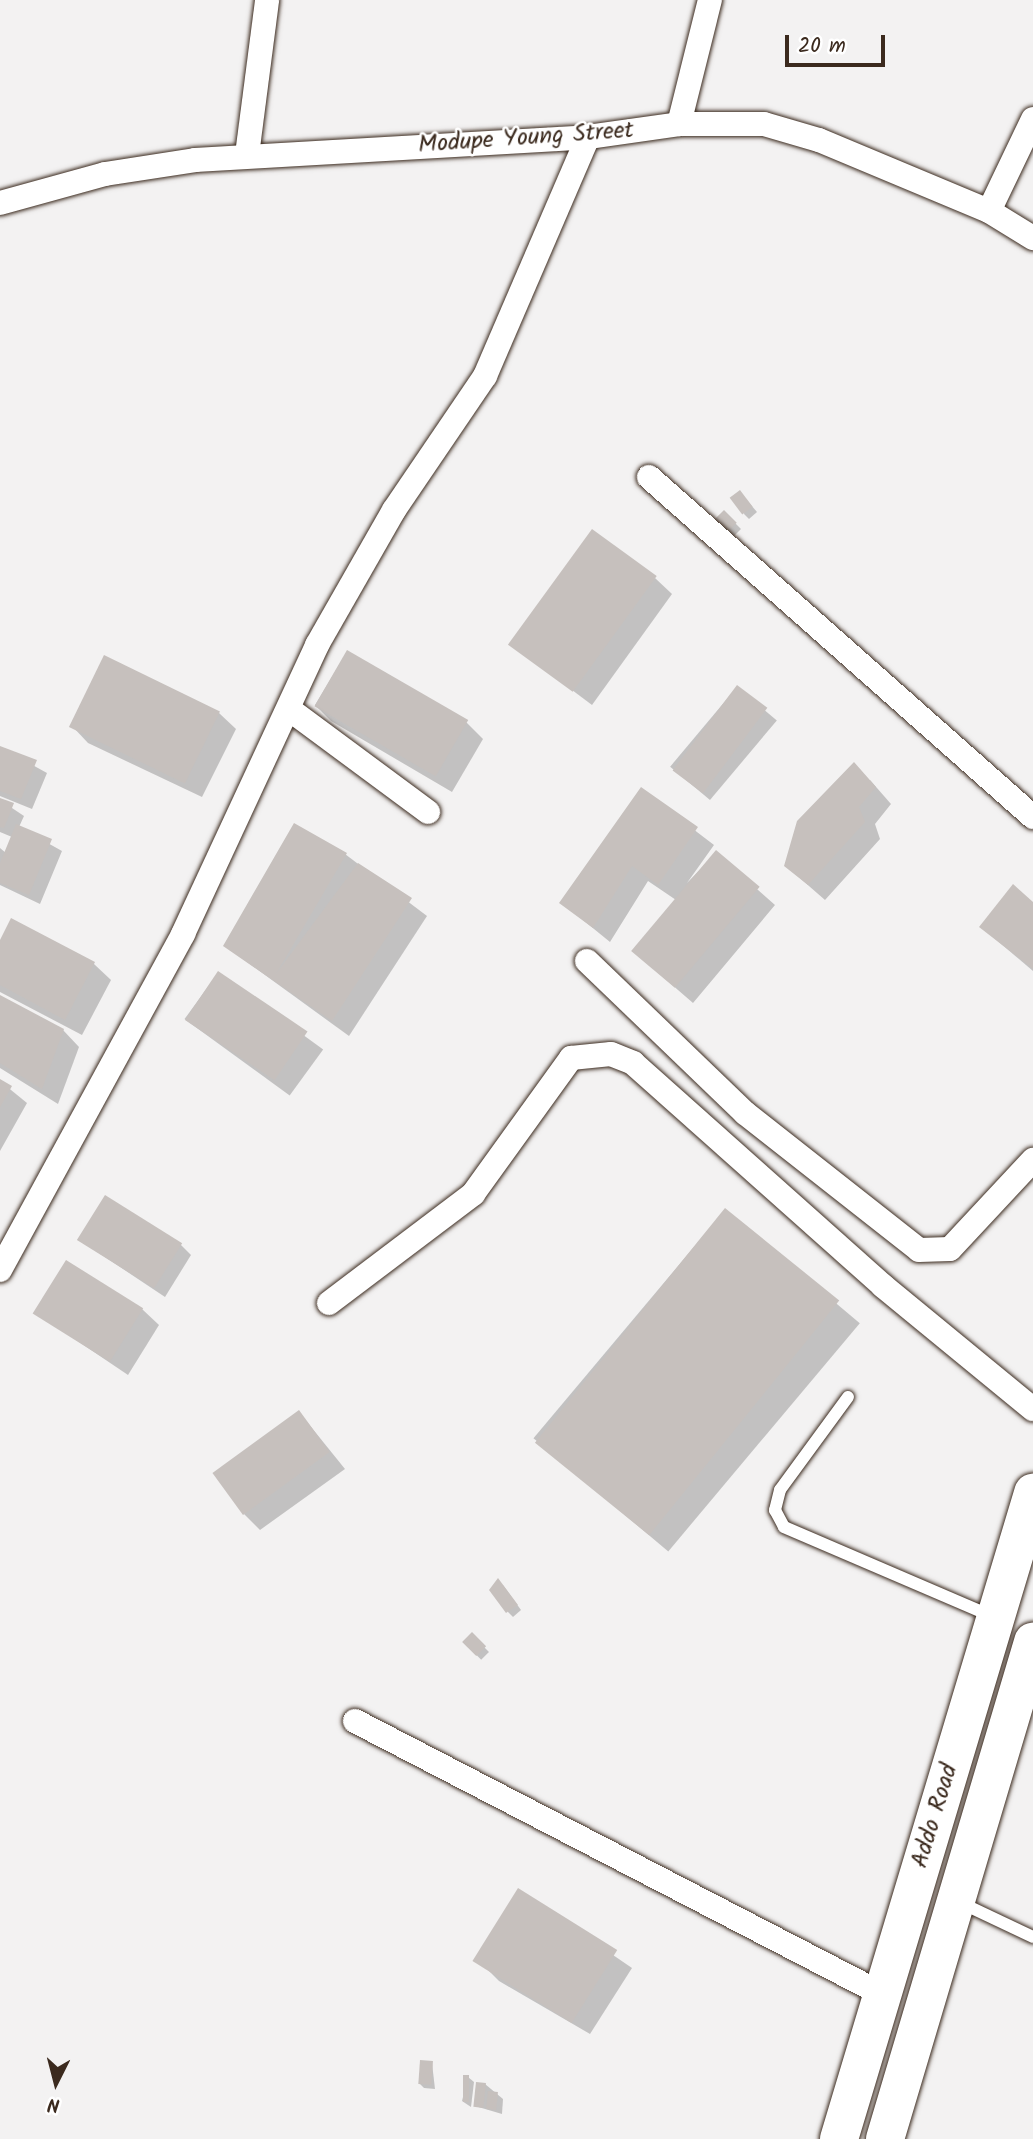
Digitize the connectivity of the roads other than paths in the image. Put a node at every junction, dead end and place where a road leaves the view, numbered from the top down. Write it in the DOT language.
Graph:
graph roads {
  1 [pos="267,0"];
  2 [pos="710,0"];
  3 [pos="1033,119"];
  4 [pos="679,124"];
  5 [pos="588,137"];
  6 [pos="247,155"];
  7 [pos="0,204"];
  8 [pos="989,211"];
  9 [pos="1033,238"];
  10 [pos="649,478"];
  11 [pos="289,709"];
  12 [pos="428,812"];
  13 [pos="1033,817"];
  14 [pos="587,961"];
  15 [pos="1033,1160"];
  16 [pos="0,1270"];
  17 [pos="329,1303"];
  18 [pos="848,1397"];
  19 [pos="1033,1409"];
  20 [pos="1033,1493"];
  21 [pos="992,1616"];
  22 [pos="1033,1642"];
  23 [pos="1028,1679"];
  24 [pos="355,1721"];
  25 [pos="958,1902"];
  26 [pos="1033,1937"];
  27 [pos="881,1994"];
  28 [pos="839,2139"];
  29 [pos="885,2139"];
  1 -- 6 [label="street"];
  2 -- 4 [label="street"];
  3 -- 8 [label="street"];
  4 -- 5 [label="street, Modupe Young Street"];
  4 -- 8 [label="street, Modupe Young Street"];
  5 -- 6 [label="street, Modupe Young Street"];
  5 -- 11 [label="street"];
  6 -- 7 [label="street, Modupe Young Street"];
  8 -- 9 [label="street, Modupe Young Street"];
  10 -- 13 [label="street"];
  11 -- 12 [label="street"];
  11 -- 16 [label="street"];
  14 -- 15 [label="street"];
  17 -- 19 [label="street"];
  18 -- 21 [label="lane"];
  20 -- 21 [label="main road, Addo Road"];
  21 -- 27 [label="main road, Addo Road"];
  22 -- 23 [label="main road, Addo Road"];
  23 -- 25 [label="main road, Addo Road"];
  24 -- 27 [label="street"];
  25 -- 26 [label="lane"];
  25 -- 29 [label="main road, Addo Road"];
  27 -- 28 [label="main road, Addo Road"];
}
